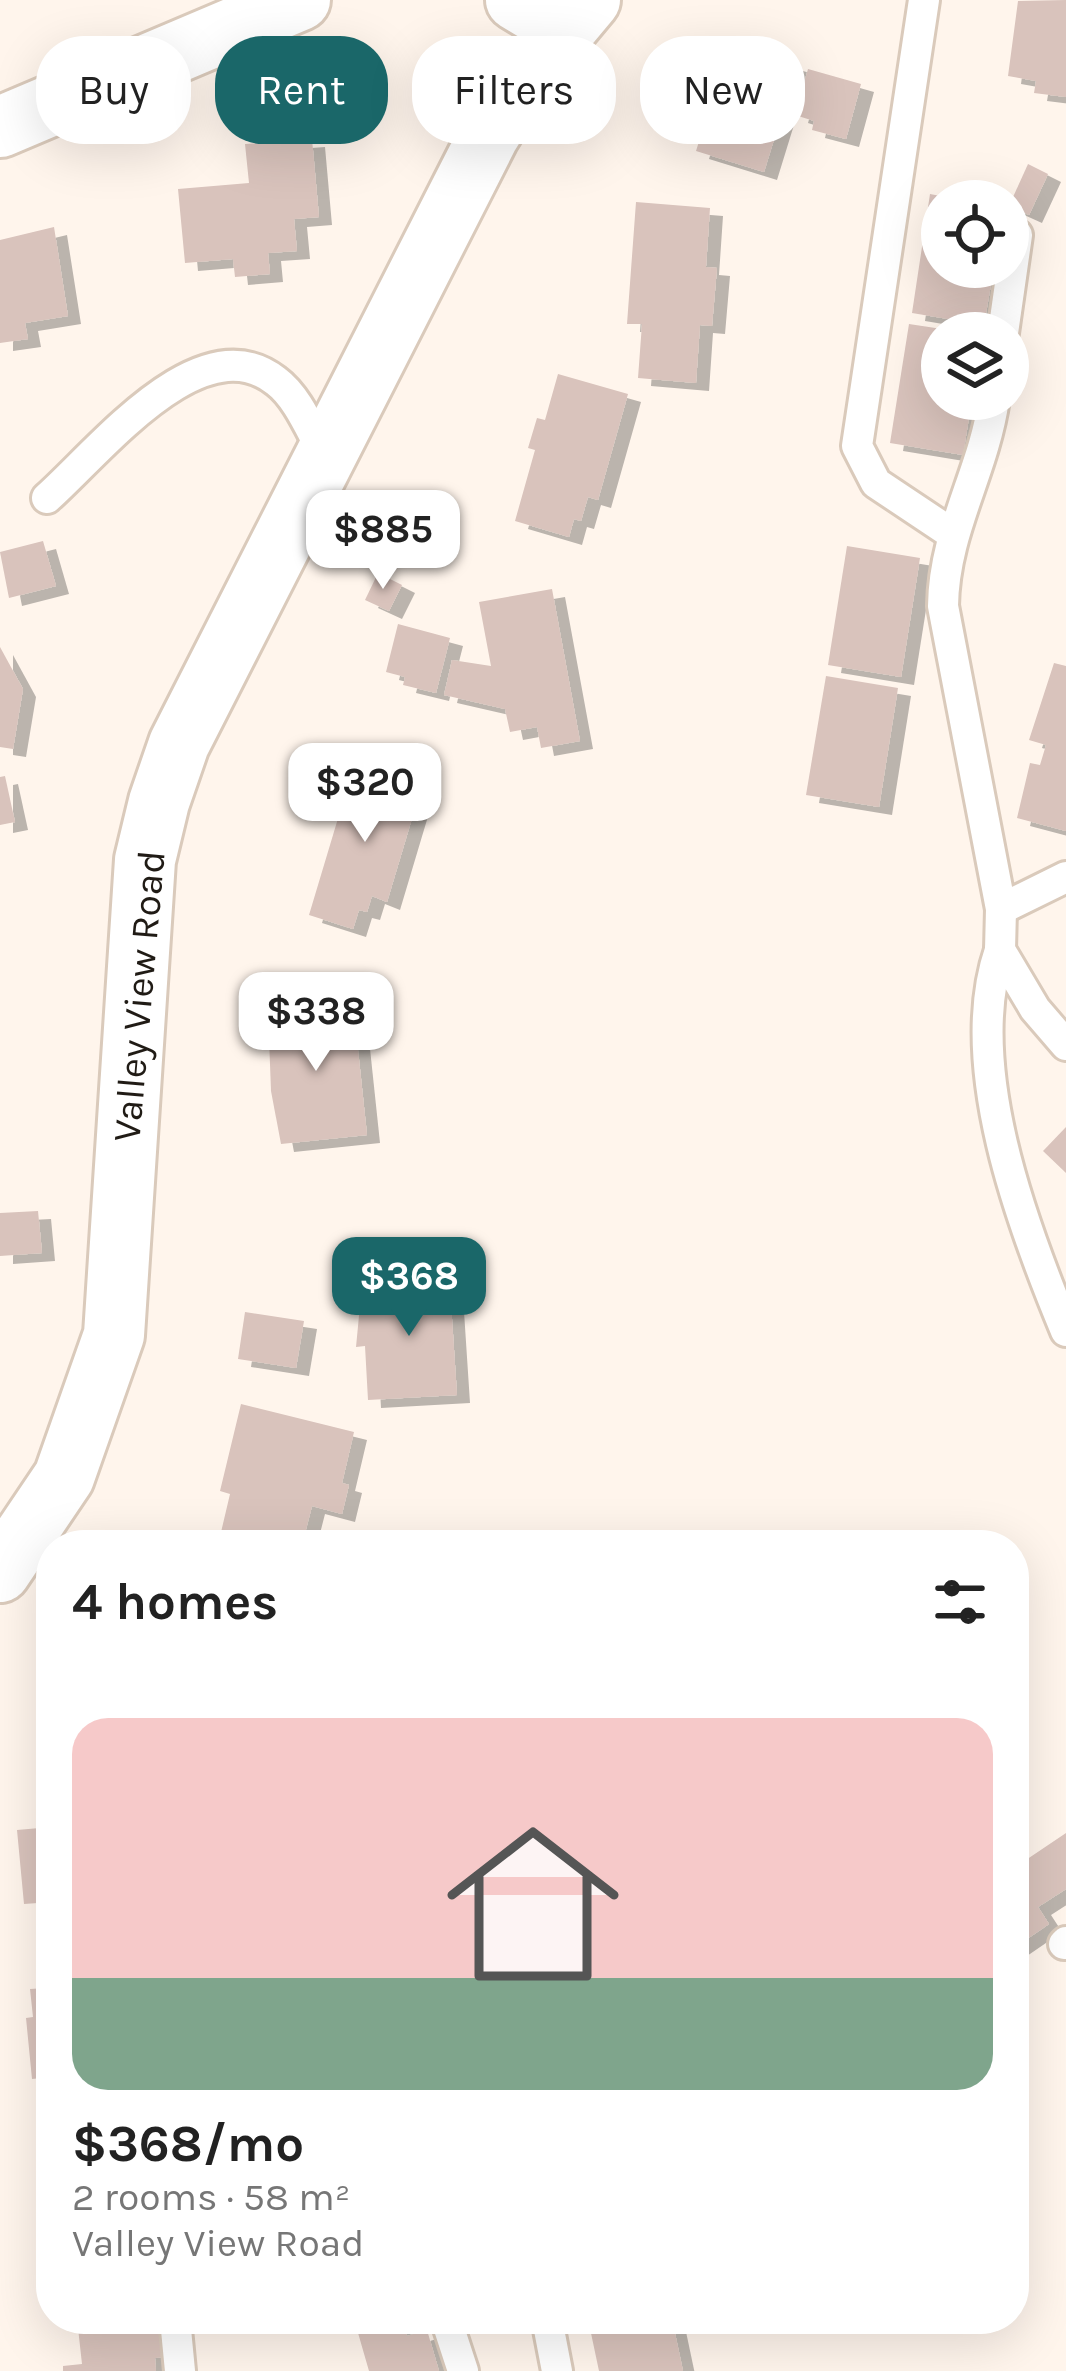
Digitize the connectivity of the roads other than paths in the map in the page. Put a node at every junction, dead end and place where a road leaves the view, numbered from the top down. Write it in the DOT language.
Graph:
graph roads {
  1 [pos="300,0"];
  2 [pos="924,0"];
  3 [pos="557,10"];
  4 [pos="0,128"];
  5 [pos="990,420"];
  6 [pos="327,459"];
  7 [pos="47,498"];
  8 [pos="951,533"];
  9 [pos="1066,877"];
  10 [pos="1001,909"];
  11 [pos="1000,950"];
  12 [pos="1066,1045"];
  13 [pos="1066,1331"];
  14 [pos="0,1572"];
  15 [pos="176,2334"];
  16 [pos="451,2334"];
  17 [pos="550,2334"];
  18 [pos="180,2371"];
  19 [pos="463,2371"];
  20 [pos="556,2371"];
  1 -- 4 [label="street"];
  2 -- 8 [label="lane"];
  3 -- 6 [label="street, Valley View Road"];
  5 -- 8 [label="lane"];
  6 -- 7 [label="lane"];
  6 -- 14 [label="street, Valley View Road"];
  8 -- 10 [label="lane"];
  9 -- 10 [label="lane"];
  10 -- 11 [label="lane"];
  11 -- 12 [label="lane"];
  11 -- 13 [label="lane"];
  15 -- 18 [label="lane"];
  16 -- 19 [label="lane"];
  17 -- 20 [label="lane"];
}
